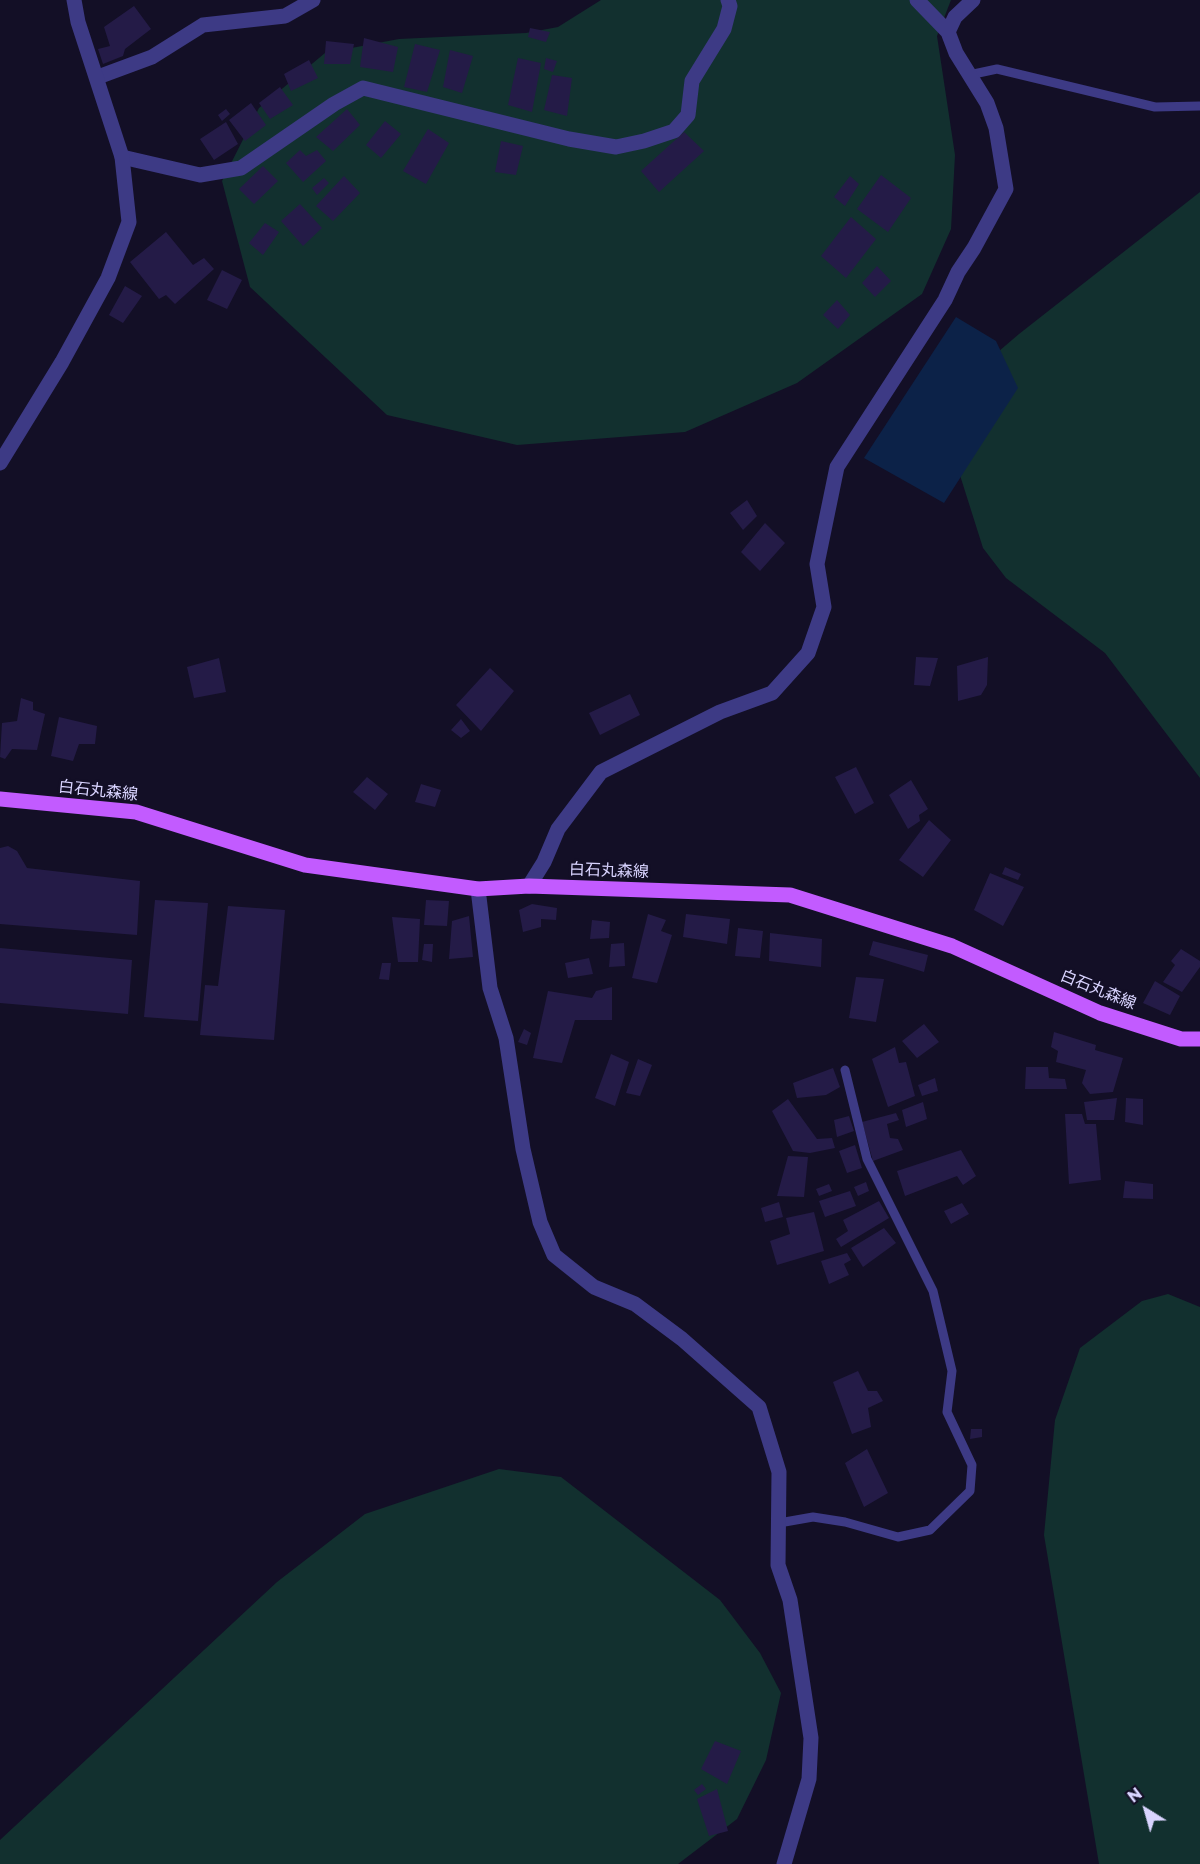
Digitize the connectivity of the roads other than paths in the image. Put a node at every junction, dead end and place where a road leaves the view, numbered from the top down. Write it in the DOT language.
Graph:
graph roads {
  1 [pos="74,0"];
  2 [pos="314,0"];
  3 [pos="728,0"];
  4 [pos="917,0"];
  5 [pos="973,0"];
  6 [pos="948,32"];
  7 [pos="969,75"];
  8 [pos="98,77"];
  9 [pos="1200,106"];
  10 [pos="122,157"];
  11 [pos="0,463"];
  12 [pos="0,799"];
  13 [pos="529,886"];
  14 [pos="478,889"];
  15 [pos="1200,1039"];
  16 [pos="845,1070"];
  17 [pos="779,1523"];
  18 [pos="784,1864"];
  1 -- 8 [label="street"];
  2 -- 8 [label="street"];
  3 -- 10 [label="street"];
  4 -- 6 [label="street"];
  5 -- 6 [label="street"];
  6 -- 7 [label="street"];
  7 -- 9 [label="lane"];
  7 -- 13 [label="street"];
  8 -- 10 [label="street"];
  10 -- 11 [label="street"];
  12 -- 14 [label="main road, 白石丸森線"];
  13 -- 14 [label="main road, 白石丸森線"];
  13 -- 15 [label="main road, 白石丸森線"];
  14 -- 17 [label="street"];
  16 -- 17 [label="lane"];
  17 -- 18 [label="street"];
}
